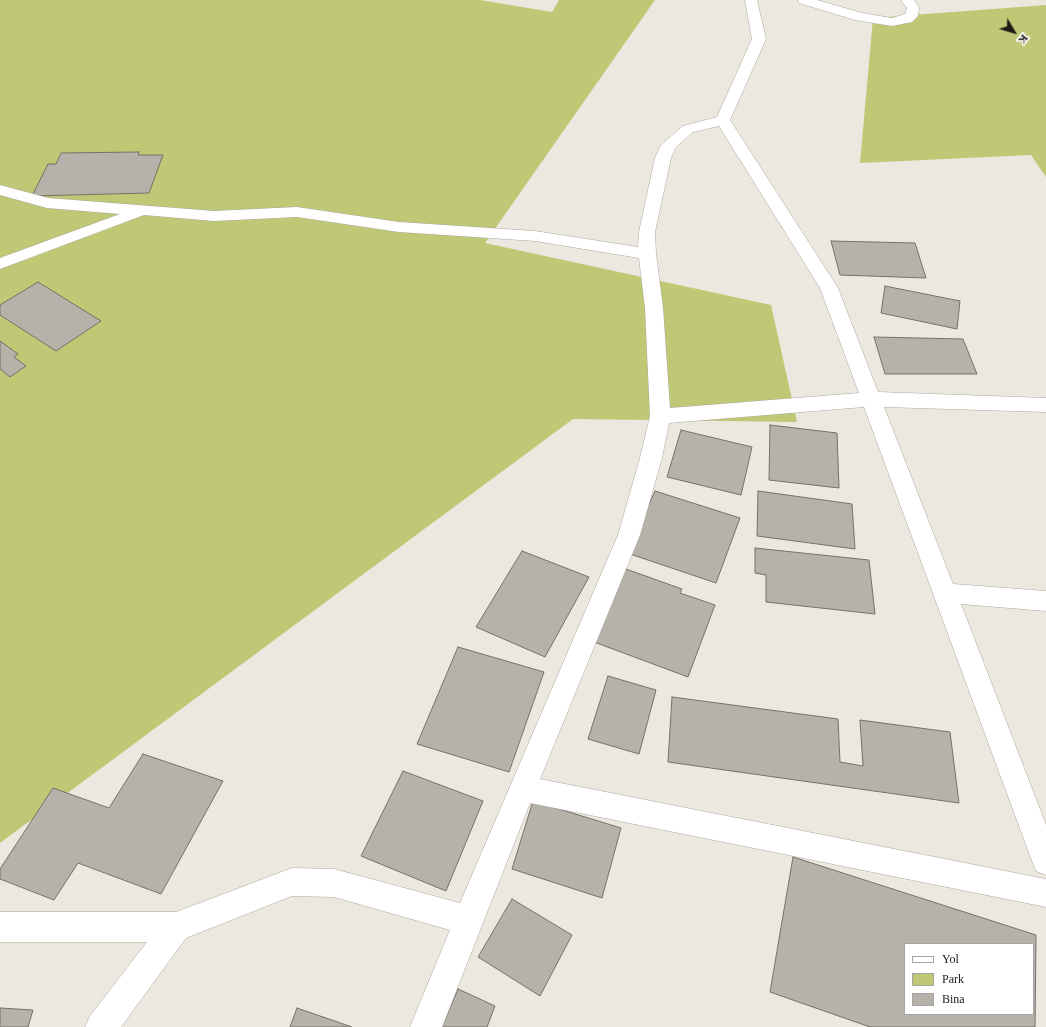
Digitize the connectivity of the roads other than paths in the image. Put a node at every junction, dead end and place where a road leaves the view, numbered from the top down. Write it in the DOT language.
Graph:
graph roads {
  1 [pos="751,0"];
  2 [pos="804,0"];
  3 [pos="907,0"];
  4 [pos="723,120"];
  5 [pos="0,190"];
  6 [pos="144,210"];
  7 [pos="647,254"];
  8 [pos="0,264"];
  9 [pos="871,399"];
  10 [pos="1046,405"];
  11 [pos="660,416"];
  12 [pos="944,593"];
  13 [pos="1046,601"];
  14 [pos="523,789"];
  15 [pos="1046,861"];
  16 [pos="1046,893"];
  17 [pos="468,920"];
  18 [pos="0,927"];
  19 [pos="176,927"];
  20 [pos="101,1027"];
  21 [pos="426,1027"];
  1 -- 4 [label="street"];
  2 -- 3 [label="street"];
  4 -- 7 [label="street"];
  4 -- 9 [label="street"];
  5 -- 6 [label="street"];
  6 -- 7 [label="street"];
  6 -- 8 [label="street"];
  7 -- 11 [label="street"];
  9 -- 10 [label="street"];
  9 -- 11 [label="street"];
  9 -- 12 [label="street"];
  11 -- 14 [label="street"];
  12 -- 13 [label="street"];
  12 -- 15 [label="street"];
  14 -- 16 [label="street"];
  14 -- 17 [label="street"];
  17 -- 19 [label="street"];
  17 -- 21 [label="street"];
  18 -- 19 [label="street"];
  19 -- 20 [label="street"];
}
